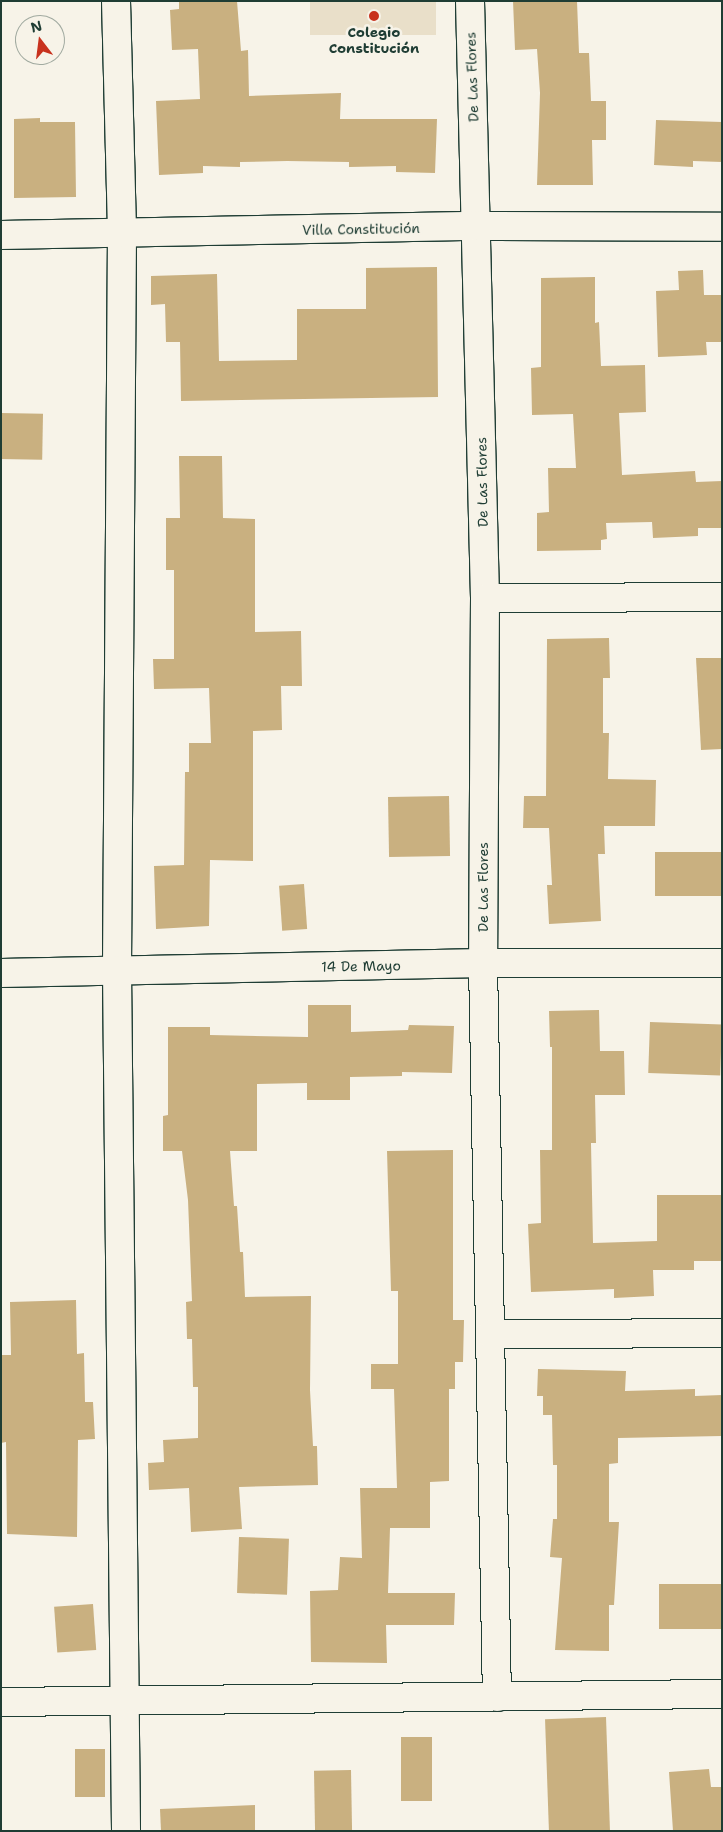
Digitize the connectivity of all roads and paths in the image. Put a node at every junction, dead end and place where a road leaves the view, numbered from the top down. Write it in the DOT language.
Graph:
graph roads {
  1 [pos="116,1"];
  2 [pos="470,1"];
  3 [pos="476,226"];
  4 [pos="722,226"];
  5 [pos="122,233"];
  6 [pos="1,235"];
  7 [pos="722,597"];
  8 [pos="485,598"];
  9 [pos="722,963"];
  10 [pos="483,964"];
  11 [pos="117,970"];
  12 [pos="1,973"];
  13 [pos="491,1334"];
  14 [pos="722,1334"];
  15 [pos="722,1694"];
  16 [pos="497,1697"];
  17 [pos="124,1701"];
  18 [pos="1,1702"];
  19 [pos="126,1831"];
  1 -- 5 [label="street"];
  2 -- 3 [label="street, De Las Flores"];
  3 -- 4 [label="street, Villa Constitución"];
  3 -- 5 [label="street, Villa Constitución"];
  3 -- 8 [label="street, De Las Flores"];
  5 -- 6 [label="street, Villa Constitución"];
  5 -- 11 [label="street"];
  7 -- 8 [label="street"];
  8 -- 10 [label="street, De Las Flores"];
  9 -- 10 [label="street, 14 De Mayo"];
  10 -- 11 [label="street, 14 De Mayo"];
  10 -- 13 [label="street, De Las Flores"];
  11 -- 12 [label="street, 14 De Mayo"];
  11 -- 17 [label="street"];
  13 -- 14 [label="street"];
  13 -- 16 [label="street, De Las Flores"];
  15 -- 16 [label="street"];
  16 -- 17 [label="street"];
  17 -- 18 [label="street"];
  17 -- 19 [label="street"];
}
